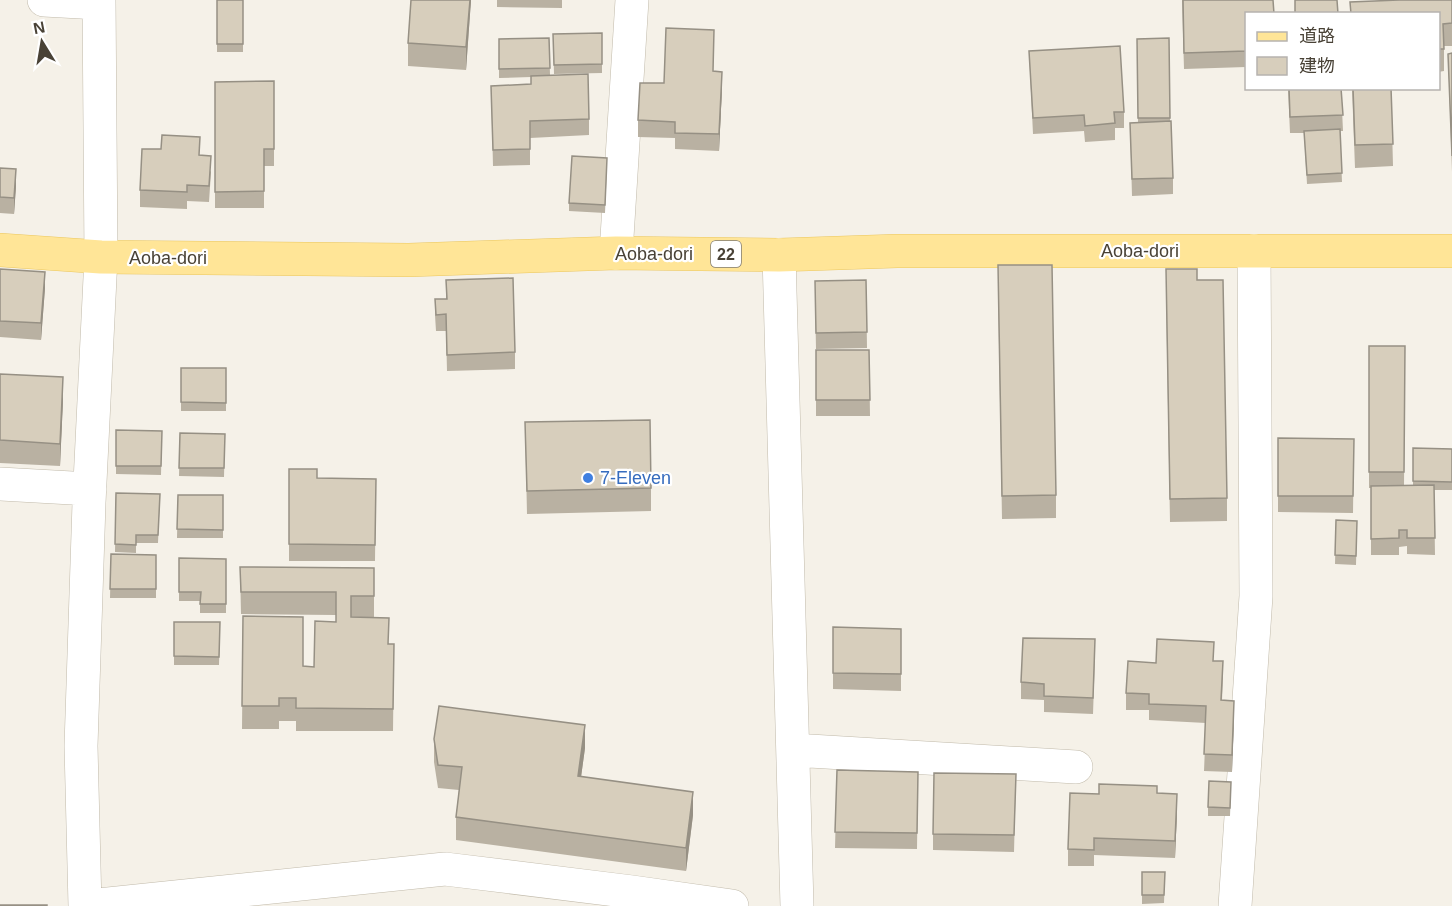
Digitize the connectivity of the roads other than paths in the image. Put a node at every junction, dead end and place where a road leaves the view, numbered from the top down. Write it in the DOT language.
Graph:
graph roads {
  1 [pos="44,0"];
  2 [pos="632,0"];
  3 [pos="99,2"];
  4 [pos="0,250"];
  5 [pos="1254,251"];
  6 [pos="1452,251"];
  7 [pos="616,253"];
  8 [pos="779,255"];
  9 [pos="100,258"];
  10 [pos="0,483"];
  11 [pos="90,489"];
  12 [pos="793,750"];
  13 [pos="1076,767"];
  14 [pos="87,906"];
  15 [pos="732,906"];
  16 [pos="797,906"];
  17 [pos="1235,906"];
  1 -- 3 [label="street"];
  2 -- 7 [label="street"];
  3 -- 9 [label="street"];
  4 -- 9 [label="main road, Aoba-dori / 22"];
  5 -- 6 [label="main road, Aoba-dori / 22"];
  5 -- 8 [label="main road, Aoba-dori / 22"];
  5 -- 17 [label="street"];
  7 -- 8 [label="main road, Aoba-dori / 22"];
  7 -- 9 [label="main road, Aoba-dori / 22"];
  8 -- 12 [label="street"];
  9 -- 11 [label="street"];
  10 -- 11 [label="street"];
  11 -- 14 [label="street"];
  12 -- 13 [label="street"];
  12 -- 16 [label="street"];
  14 -- 15 [label="street"];
}
